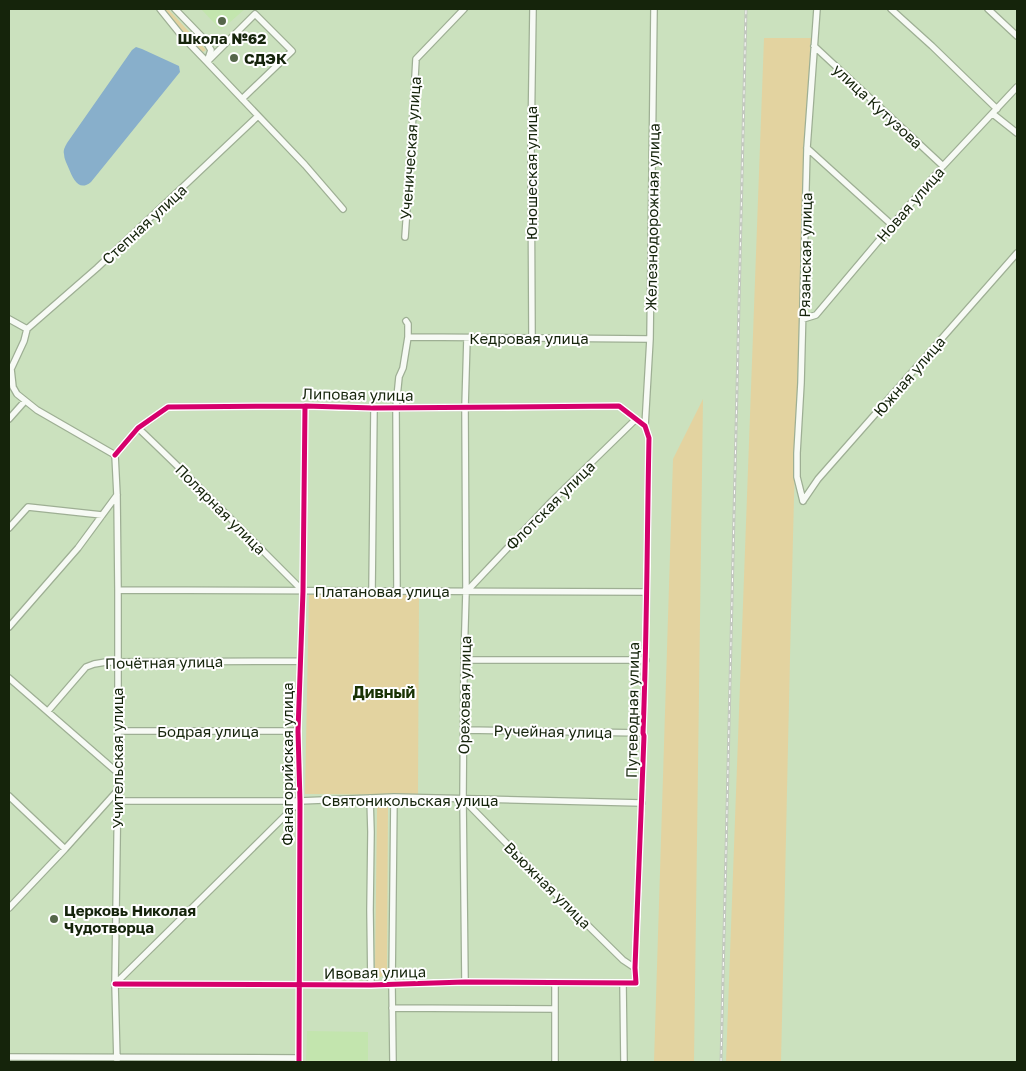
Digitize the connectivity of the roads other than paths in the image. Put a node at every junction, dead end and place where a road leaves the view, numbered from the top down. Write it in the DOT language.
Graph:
graph roads {
  1 [pos="160,9"];
  2 [pos="175,9"];
  3 [pos="464,9"];
  4 [pos="533,9"];
  5 [pos="654,9"];
  6 [pos="817,9"];
  7 [pos="891,9"];
  8 [pos="988,9"];
  9 [pos="1017,36"];
  10 [pos="814,46"];
  11 [pos="207,62"];
  12 [pos="1017,87"];
  13 [pos="242,99"];
  14 [pos="995,111"];
  15 [pos="258,116"];
  16 [pos="1017,133"];
  17 [pos="807,148"];
  18 [pos="943,166"];
  19 [pos="343,209"];
  20 [pos="892,225"];
  21 [pos="405,237"];
  22 [pos="1017,253"];
  23 [pos="9,319"];
  24 [pos="803,319"];
  25 [pos="406,321"];
  26 [pos="27,329"];
  27 [pos="408,337"];
  28 [pos="532,337"];
  29 [pos="466,338"];
  30 [pos="650,339"];
  31 [pos="26,401"];
  32 [pos="305,406"];
  33 [pos="396,407"];
  34 [pos="465,407"];
  35 [pos="374,408"];
  36 [pos="9,419"];
  37 [pos="636,419"];
  38 [pos="645,426"];
  39 [pos="138,428"];
  40 [pos="115,454"];
  41 [pos="117,495"];
  42 [pos="803,501"];
  43 [pos="102,515"];
  44 [pos="9,528"];
  45 [pos="118,590"];
  46 [pos="303,590"];
  47 [pos="397,591"];
  48 [pos="372,592"];
  49 [pos="466,592"];
  50 [pos="646,592"];
  51 [pos="9,627"];
  52 [pos="464,660"];
  53 [pos="646,660"];
  54 [pos="118,662"];
  55 [pos="300,662"];
  56 [pos="9,678"];
  57 [pos="48,711"];
  58 [pos="464,730"];
  59 [pos="118,731"];
  60 [pos="298,731"];
  61 [pos="643,733"];
  62 [pos="118,773"];
  63 [pos="118,790"];
  64 [pos="9,796"];
  65 [pos="394,797"];
  66 [pos="370,798"];
  67 [pos="463,799"];
  68 [pos="118,801"];
  69 [pos="300,801"];
  70 [pos="642,802"];
  71 [pos="65,849"];
  72 [pos="9,908"];
  73 [pos="635,968"];
  74 [pos="466,982"];
  75 [pos="623,983"];
  76 [pos="636,983"];
  77 [pos="115,984"];
  78 [pos="392,984"];
  79 [pos="554,984"];
  80 [pos="300,985"];
  81 [pos="371,985"];
  82 [pos="392,1008"];
  83 [pos="555,1008"];
  84 [pos="9,1057"];
  85 [pos="117,1060"];
  86 [pos="299,1060"];
  87 [pos="393,1062"];
  88 [pos="555,1062"];
  89 [pos="624,1062"];
  1 -- 11 [label="street"];
  2 -- 11 [label="street"];
  3 -- 21 [label="street, Ученическая улица"];
  4 -- 28 [label="street, Юношеская улица"];
  5 -- 30 [label="street, Железнодорожная улица"];
  6 -- 10 [label="street, Рязанская улица"];
  7 -- 14 [label="street"];
  8 -- 9 [label="street"];
  10 -- 17 [label="street, Рязанская улица"];
  10 -- 18 [label="street, улица Кутузова"];
  11 -- 13 [label="street"];
  11 -- 13 [label="street"];
  12 -- 14 [label="street, Новая улица"];
  13 -- 15 [label="street"];
  14 -- 16 [label="street"];
  14 -- 18 [label="street, Новая улица"];
  15 -- 19 [label="street"];
  15 -- 26 [label="street, Степная улица"];
  17 -- 20 [label="street"];
  17 -- 24 [label="street, Рязанская улица"];
  18 -- 20 [label="street, Новая улица"];
  20 -- 24 [label="street, Новая улица"];
  22 -- 42 [label="street, Южная улица"];
  23 -- 26 [label="street"];
  24 -- 42 [label="street, Рязанская улица"];
  25 -- 27 [label="street"];
  26 -- 31 [label="street"];
  27 -- 29 [label="street, Кедровая улица"];
  27 -- 33 [label="street"];
  28 -- 29 [label="street, Кедровая улица"];
  28 -- 30 [label="street, Кедровая улица"];
  29 -- 34 [label="street, Ореховая улица"];
  30 -- 38 [label="street, Железнодорожная улица"];
  31 -- 36 [label="street"];
  31 -- 40 [label="street"];
  32 -- 35 [label="street, Липовая улица"];
  32 -- 39 [label="street, Липовая улица"];
  32 -- 46 [label="street, Фанагорийская улица"];
  33 -- 34 [label="street, Липовая улица"];
  33 -- 35 [label="street, Липовая улица"];
  33 -- 47 [label="street"];
  34 -- 37 [label="street, Липовая улица"];
  34 -- 49 [label="street, Ореховая улица"];
  35 -- 48 [label="street"];
  37 -- 38 [label="street"];
  37 -- 49 [label="street, Флотская улица"];
  38 -- 50 [label="street, Путеводная улица"];
  39 -- 40 [label="street, Липовая улица"];
  39 -- 46 [label="street, Полярная улица"];
  40 -- 41 [label="street, Учительская улица"];
  41 -- 43 [label="street"];
  41 -- 45 [label="street, Учительская улица"];
  43 -- 44 [label="street"];
  43 -- 51 [label="street"];
  45 -- 46 [label="street, Платановая улица"];
  45 -- 54 [label="street, Учительская улица"];
  46 -- 48 [label="street, Платановая улица"];
  46 -- 55 [label="street, Фанагорийская улица"];
  47 -- 48 [label="street, Платановая улица"];
  47 -- 49 [label="street, Платановая улица"];
  49 -- 50 [label="street, Платановая улица"];
  49 -- 52 [label="street, Ореховая улица"];
  50 -- 53 [label="street, Путеводная улица"];
  52 -- 53 [label="street"];
  52 -- 58 [label="street, Ореховая улица"];
  53 -- 61 [label="street, Путеводная улица"];
  54 -- 55 [label="street, Почётная улица"];
  54 -- 57 [label="street, Почётная улица"];
  54 -- 59 [label="street, Учительская улица"];
  55 -- 60 [label="street, Фанагорийская улица"];
  56 -- 57 [label="street"];
  57 -- 62 [label="street"];
  58 -- 61 [label="street, Ручейная улица"];
  58 -- 67 [label="street, Ореховая улица"];
  59 -- 60 [label="street, Бодрая улица"];
  59 -- 62 [label="street, Учительская улица"];
  60 -- 69 [label="street, Фанагорийская улица"];
  61 -- 70 [label="street, Путеводная улица"];
  62 -- 63 [label="street, Учительская улица"];
  63 -- 68 [label="street, Учительская улица"];
  63 -- 71 [label="street"];
  64 -- 71 [label="street"];
  65 -- 66 [label="street, Святоникольская улица"];
  65 -- 67 [label="street, Святоникольская улица"];
  65 -- 78 [label="street"];
  66 -- 69 [label="street, Святоникольская улица"];
  66 -- 81 [label="street"];
  67 -- 70 [label="street, Святоникольская улица"];
  67 -- 73 [label="street, Вьюжная улица"];
  67 -- 74 [label="street, Ореховая улица"];
  68 -- 69 [label="street, Святоникольская улица"];
  68 -- 77 [label="street, Учительская улица"];
  69 -- 77 [label="street"];
  69 -- 80 [label="street, Фанагорийская улица"];
  70 -- 73 [label="street, Путеводная улица"];
  71 -- 72 [label="street"];
  73 -- 76 [label="street, Путеводная улица"];
  74 -- 78 [label="street, Ивовая улица"];
  74 -- 79 [label="street, Ивовая улица"];
  75 -- 76 [label="street, Ивовая улица"];
  75 -- 79 [label="street, Ивовая улица"];
  75 -- 89 [label="street"];
  77 -- 80 [label="street, Ивовая улица"];
  77 -- 85 [label="street, Учительская улица"];
  78 -- 81 [label="street, Ивовая улица"];
  78 -- 82 [label="street"];
  79 -- 83 [label="street"];
  80 -- 81 [label="street, Ивовая улица"];
  80 -- 86 [label="street, Фанагорийская улица"];
  82 -- 83 [label="street"];
  82 -- 87 [label="street"];
  83 -- 88 [label="street"];
  84 -- 85 [label="street"];
  85 -- 86 [label="street"];
}
